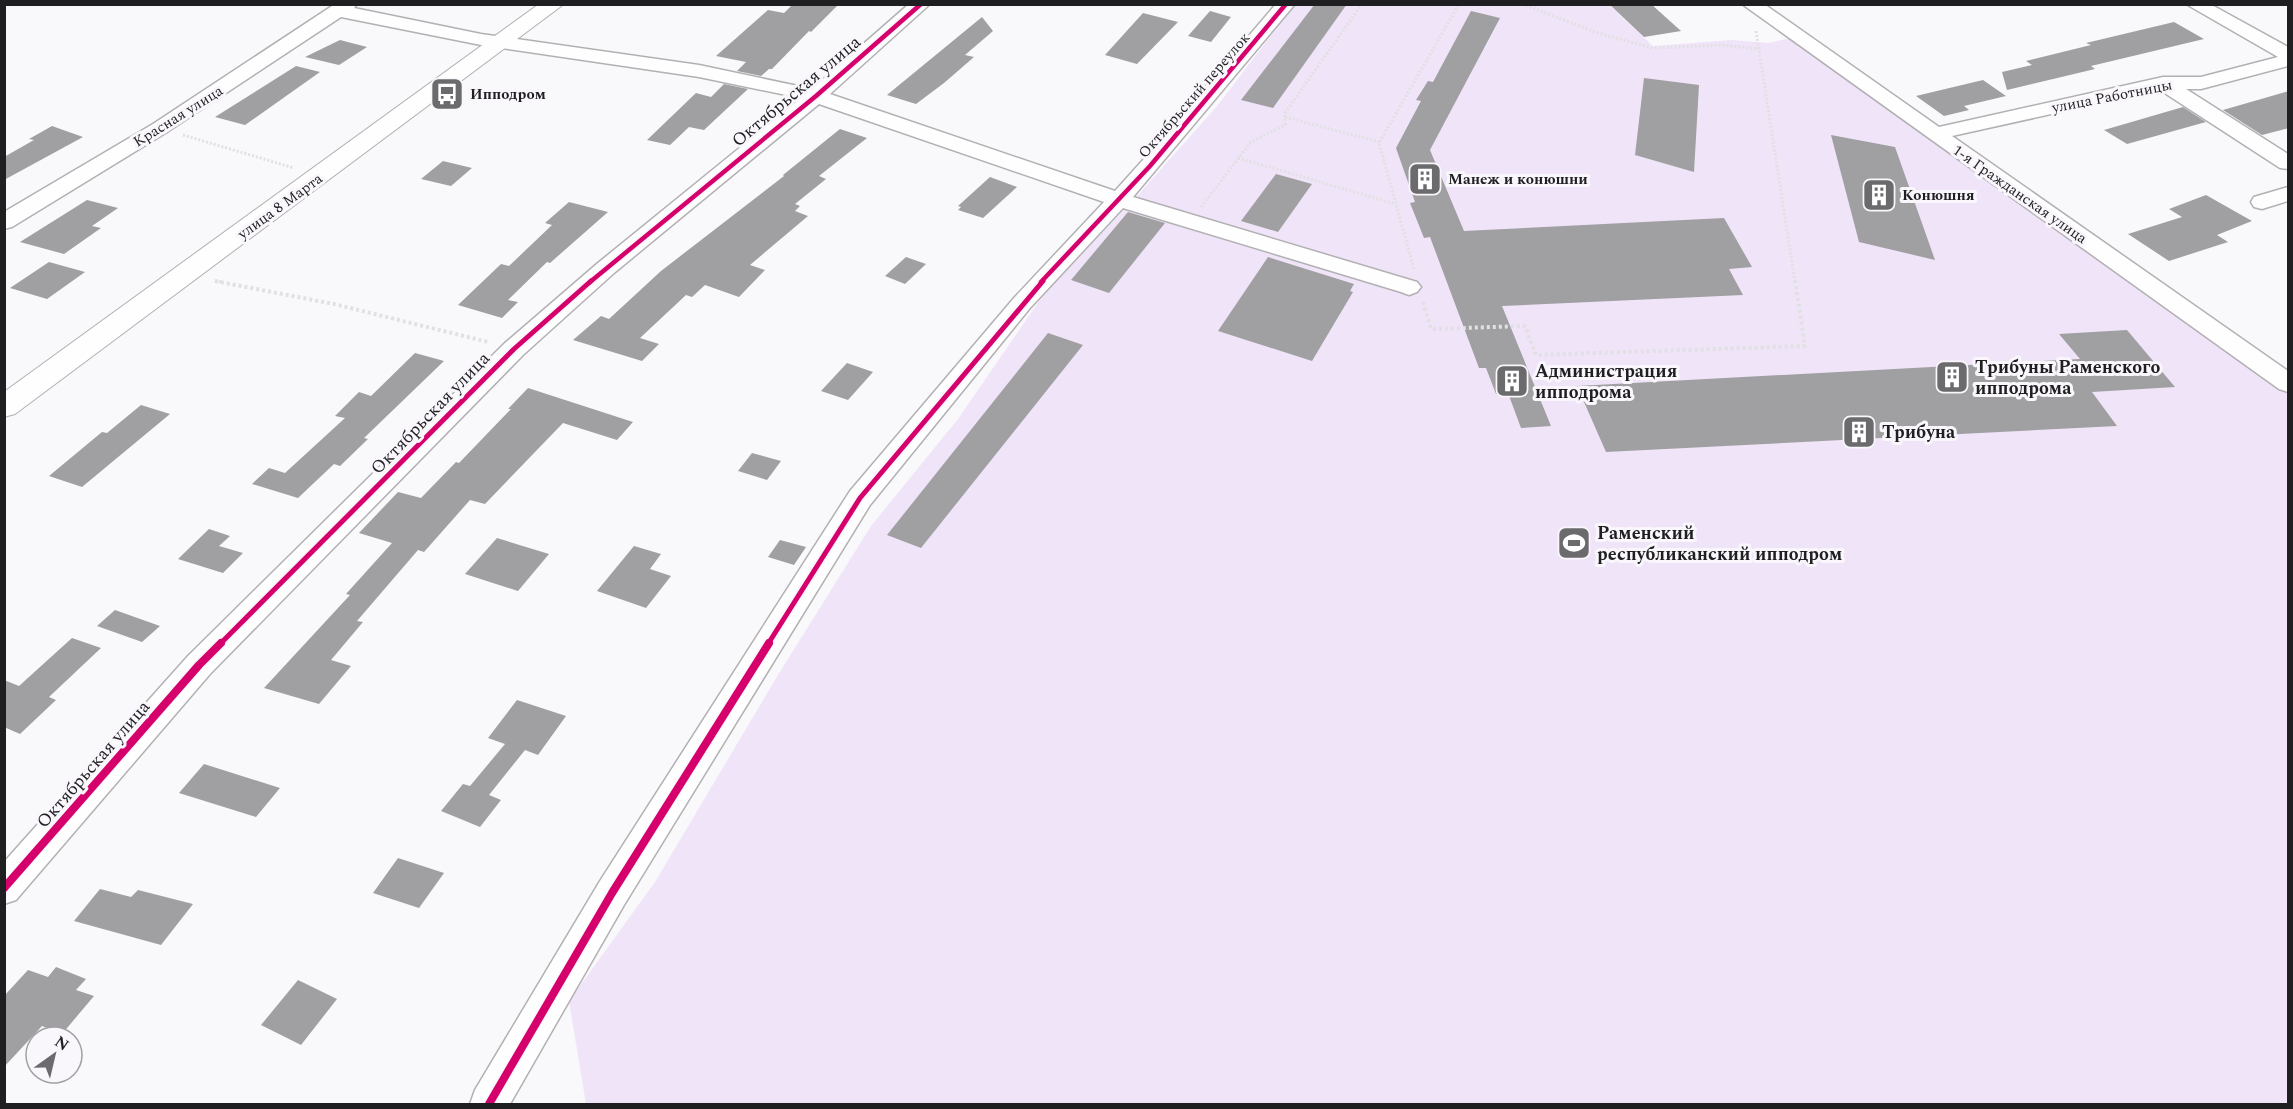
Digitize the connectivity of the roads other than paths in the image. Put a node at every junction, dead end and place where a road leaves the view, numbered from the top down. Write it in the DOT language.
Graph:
graph roads {
  1 [pos="554,4"];
  2 [pos="921,4"];
  3 [pos="1286,4"];
  4 [pos="1788,4"];
  5 [pos="2195,4"];
  6 [pos="344,8"];
  7 [pos="1756,8"];
  8 [pos="498,43"];
  9 [pos="2289,54"];
  10 [pos="2289,60"];
  11 [pos="2163,83"];
  12 [pos="816,96"];
  13 [pos="1934,134"];
  14 [pos="2289,163"];
  15 [pos="2289,194"];
  16 [pos="1118,199"];
  17 [pos="2262,202"];
  18 [pos="4,222"];
  19 [pos="1416,288"];
  20 [pos="2289,383"];
  21 [pos="4,407"];
  22 [pos="4,888"];
  23 [pos="489,1104"];
  1 -- 8 [label="main road, улица 8 Марта"];
  2 -- 12 [label="street, Октябрьская улица"];
  3 -- 16 [label="street, Октябрьский переулок"];
  4 -- 7 [label="street"];
  5 -- 9 [label="street"];
  6 -- 8 [label="street"];
  6 -- 18 [label="street, Красная улица"];
  7 -- 13 [label="street, 1-я Гражданская улица"];
  8 -- 12 [label="street"];
  8 -- 21 [label="main road, улица 8 Марта"];
  10 -- 11 [label="street, улица Работницы"];
  11 -- 13 [label="street, улица Работницы"];
  11 -- 14 [label="street"];
  12 -- 16 [label="street"];
  12 -- 22 [label="street, Октябрьская улица"];
  13 -- 20 [label="street, 1-я Гражданская улица"];
  15 -- 17 [label="street"];
  16 -- 19 [label="street"];
  16 -- 23 [label="street, Октябрьский переулок"];
}
